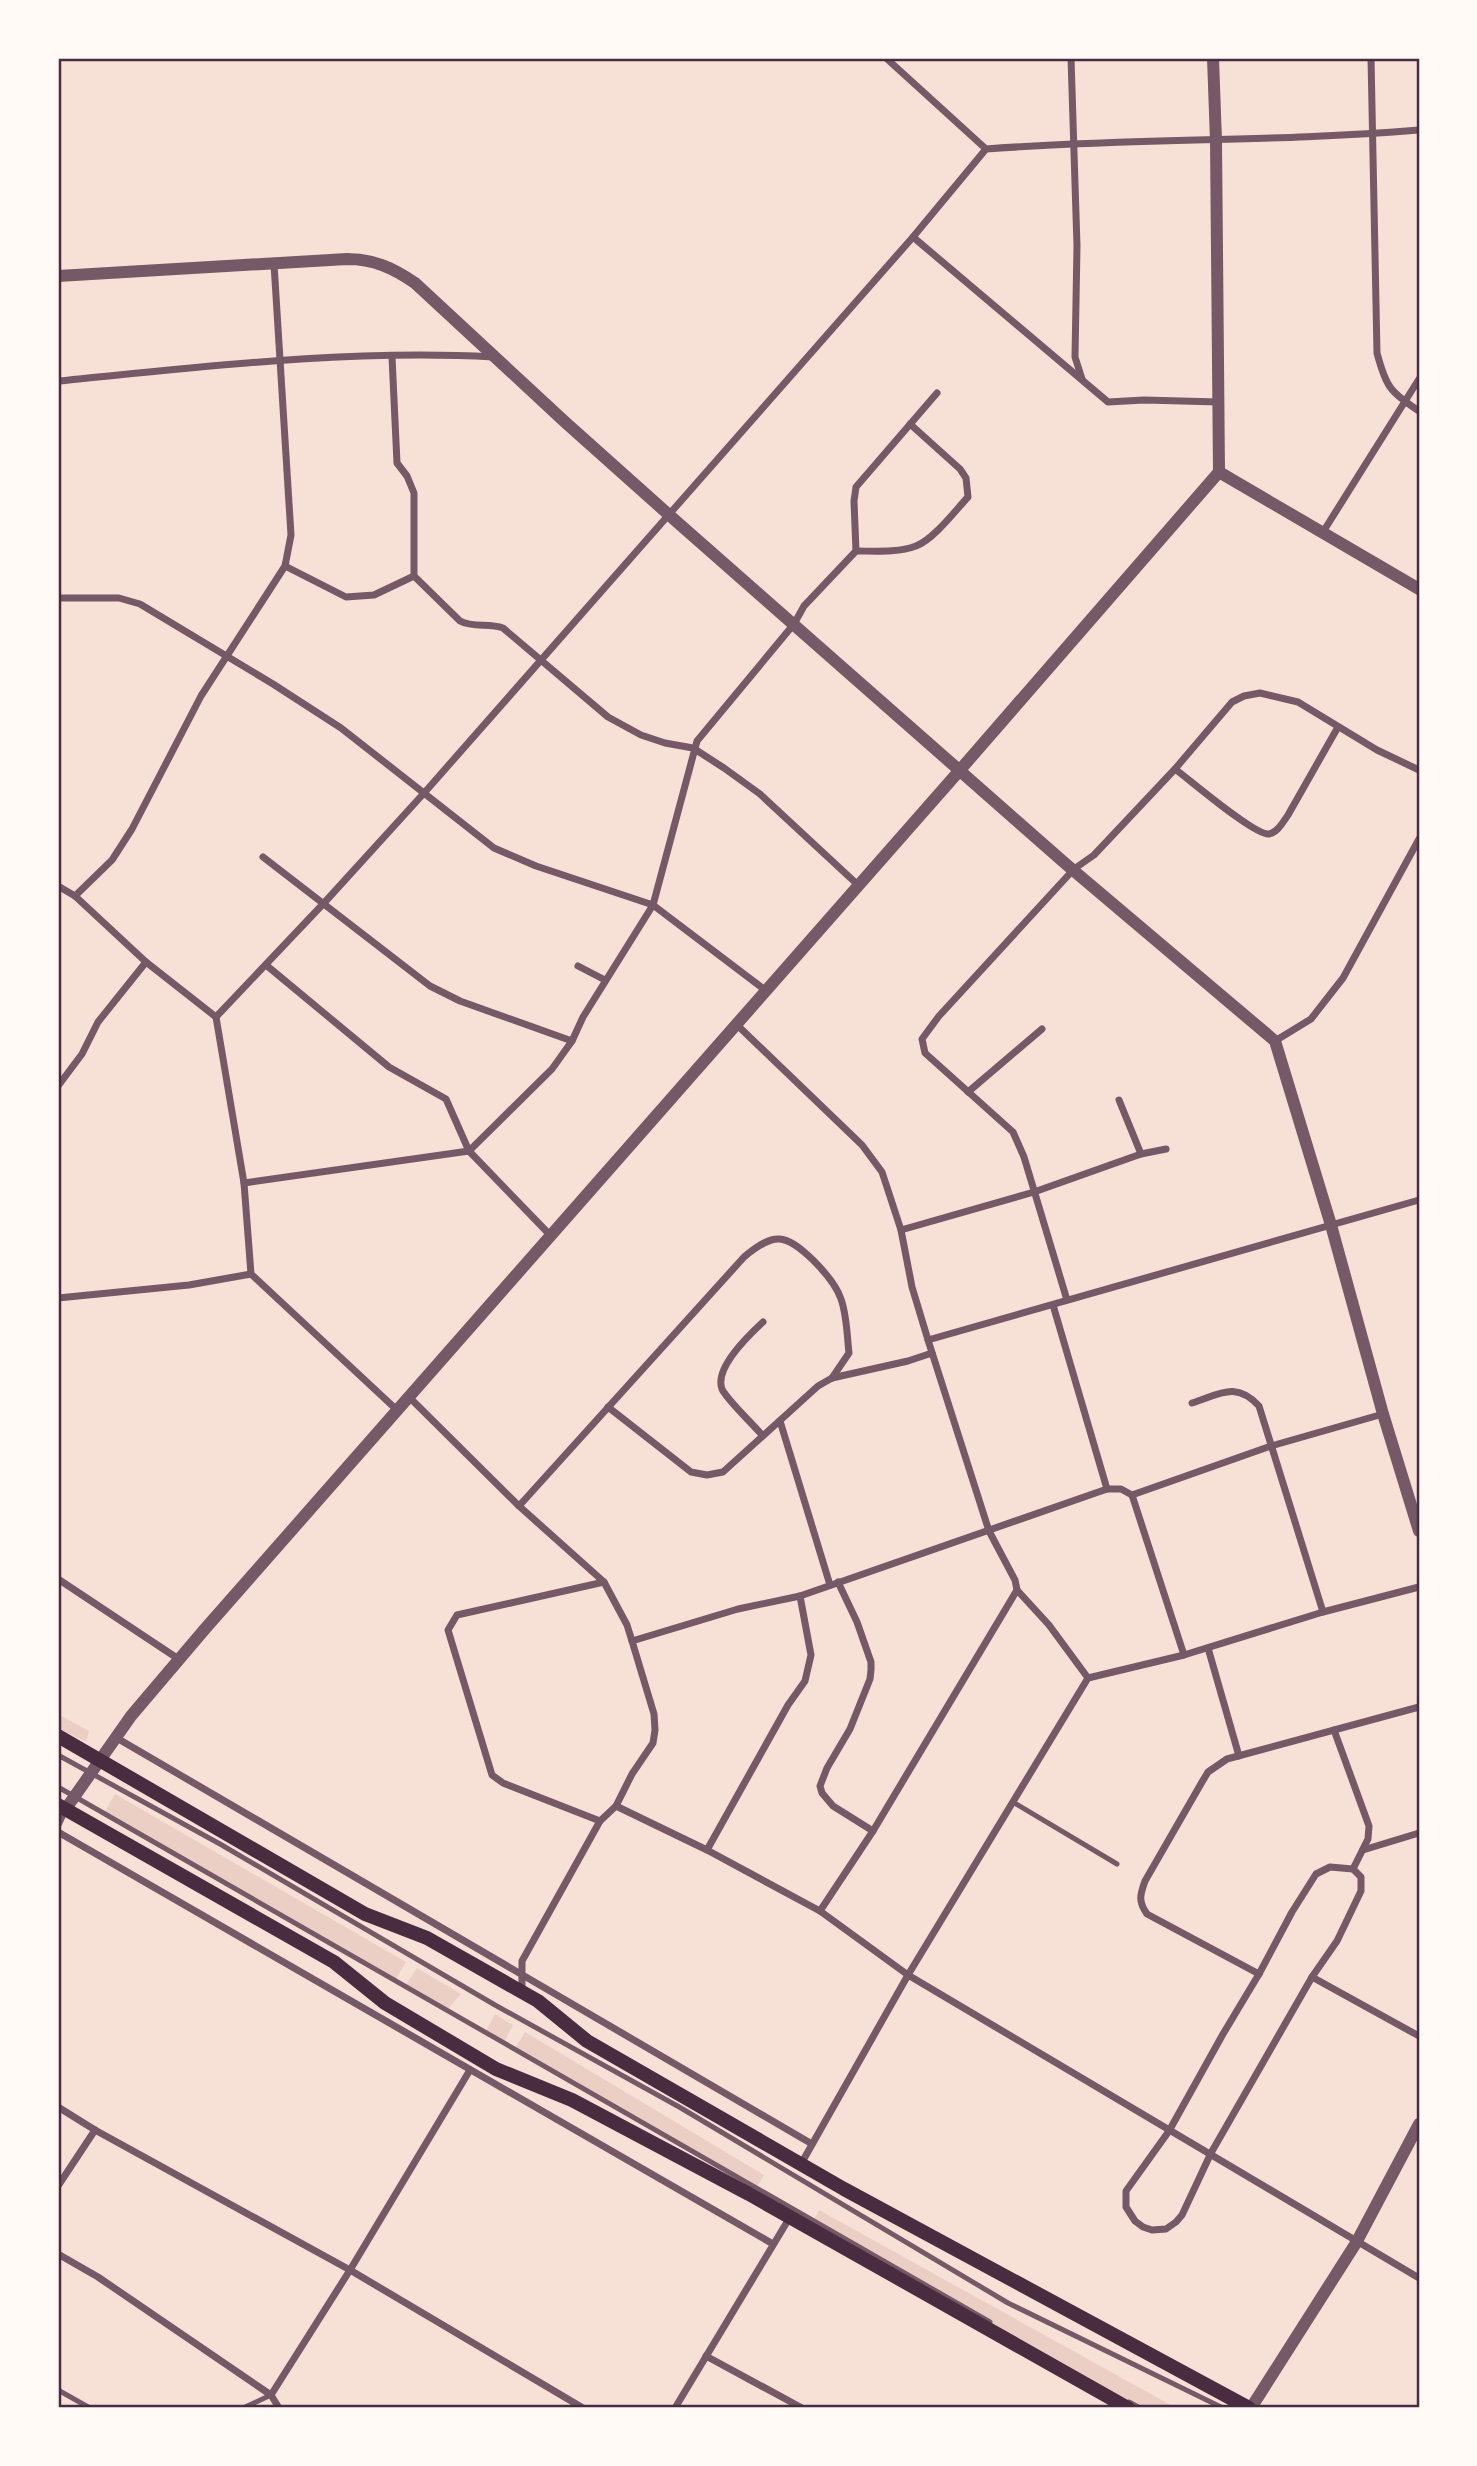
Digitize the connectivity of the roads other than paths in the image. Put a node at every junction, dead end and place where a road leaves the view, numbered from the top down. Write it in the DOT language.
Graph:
graph roads {
  1 [pos="886,58"];
  2 [pos="1071,58"];
  3 [pos="1213,58"];
  4 [pos="1371,58"];
  5 [pos="1419,130"];
  6 [pos="1374,134"];
  7 [pos="1216,141"];
  8 [pos="1073,142"];
  9 [pos="986,149"];
  10 [pos="913,237"];
  11 [pos="274,264"];
  12 [pos="58,276"];
  13 [pos="392,357"];
  14 [pos="498,358"];
  15 [pos="279,360"];
  16 [pos="1082,379"];
  17 [pos="1419,379"];
  18 [pos="58,381"];
  19 [pos="937,393"];
  20 [pos="1404,401"];
  21 [pos="1219,402"];
  22 [pos="1419,411"];
  23 [pos="910,424"];
  24 [pos="1219,472"];
  25 [pos="668,514"];
  26 [pos="1323,532"];
  27 [pos="856,551"];
  28 [pos="285,566"];
  29 [pos="414,576"];
  30 [pos="1419,589"];
  31 [pos="58,598"];
  32 [pos="794,624"];
  33 [pos="226,657"];
  34 [pos="539,661"];
  35 [pos="1338,727"];
  36 [pos="693,748"];
  37 [pos="1175,769"];
  38 [pos="960,770"];
  39 [pos="1419,770"];
  40 [pos="425,792"];
  41 [pos="1419,839"];
  42 [pos="263,857"];
  43 [pos="1074,869"];
  44 [pos="858,885"];
  45 [pos="58,886"];
  46 [pos="75,896"];
  47 [pos="324,903"];
  48 [pos="653,905"];
  49 [pos="146,962"];
  50 [pos="266,965"];
  51 [pos="578,966"];
  52 [pos="605,980"];
  53 [pos="765,990"];
  54 [pos="216,1017"];
  55 [pos="736,1024"];
  56 [pos="1042,1029"];
  57 [pos="572,1041"];
  58 [pos="1275,1041"];
  59 [pos="58,1086"];
  60 [pos="968,1092"];
  61 [pos="1119,1100"];
  62 [pos="1166,1149"];
  63 [pos="469,1151"];
  64 [pos="1141,1154"];
  65 [pos="244,1183"];
  66 [pos="1034,1192"];
  67 [pos="1419,1200"];
  68 [pos="1331,1225"];
  69 [pos="901,1230"];
  70 [pos="551,1236"];
  71 [pos="251,1274"];
  72 [pos="58,1298"];
  73 [pos="1067,1300"];
  74 [pos="1053,1306"];
  75 [pos="763,1322"];
  76 [pos="928,1340"];
  77 [pos="932,1353"];
  78 [pos="832,1378"];
  79 [pos="409,1397"];
  80 [pos="1192,1403"];
  81 [pos="608,1407"];
  82 [pos="398,1411"];
  83 [pos="1383,1414"];
  84 [pos="780,1421"];
  85 [pos="762,1434"];
  86 [pos="1270,1446"];
  87 [pos="1107,1489"];
  88 [pos="1132,1495"];
  89 [pos="519,1506"];
  90 [pos="989,1531"];
  91 [pos="1419,1531"];
  92 [pos="58,1579"];
  93 [pos="604,1582"];
  94 [pos="838,1582"];
  95 [pos="830,1585"];
  96 [pos="1419,1587"];
  97 [pos="1017,1590"];
  98 [pos="800,1596"];
  99 [pos="1323,1612"];
  100 [pos="632,1641"];
  101 [pos="1208,1648"];
  102 [pos="1184,1655"];
  103 [pos="181,1660"];
  104 [pos="1088,1678"];
  105 [pos="1419,1707"];
  106 [pos="1334,1730"];
  107 [pos="58,1736"];
  108 [pos="115,1737"];
  109 [pos="58,1755"];
  110 [pos="1239,1756"];
  111 [pos="99,1760"];
  112 [pos="90,1773"];
  113 [pos="58,1787"];
  114 [pos="74,1796"];
  115 [pos="1013,1802"];
  116 [pos="616,1806"];
  117 [pos="61,1807"];
  118 [pos="600,1821"];
  119 [pos="58,1825"];
  120 [pos="873,1831"];
  121 [pos="58,1832"];
  122 [pos="1419,1832"];
  123 [pos="707,1850"];
  124 [pos="1363,1850"];
  125 [pos="1117,1864"];
  126 [pos="1353,1869"];
  127 [pos="820,1911"];
  128 [pos="441,1928"];
  129 [pos="433,1941"];
  130 [pos="521,1974"];
  131 [pos="1259,1974"];
  132 [pos="908,1975"];
  133 [pos="1312,1977"];
  134 [pos="522,1992"];
  135 [pos="1419,2036"];
  136 [pos="470,2070"];
  137 [pos="58,2107"];
  138 [pos="1419,2124"];
  139 [pos="95,2130"];
  140 [pos="1169,2131"];
  141 [pos="813,2144"];
  142 [pos="1211,2153"];
  143 [pos="801,2164"];
  144 [pos="58,2186"];
  145 [pos="790,2217"];
  146 [pos="1356,2243"];
  147 [pos="773,2244"];
  148 [pos="58,2254"];
  149 [pos="350,2270"];
  150 [pos="1419,2278"];
  151 [pos="706,2356"];
  152 [pos="58,2390"];
  153 [pos="271,2395"];
  154 [pos="90,2408"];
  155 [pos="243,2408"];
  156 [pos="279,2408"];
  157 [pos="583,2408"];
  158 [pos="675,2408"];
  159 [pos="802,2408"];
  160 [pos="1128,2408"];
  161 [pos="1140,2408"];
  162 [pos="1223,2408"];
  163 [pos="1250,2408"];
  1 -- 9 [label="street"];
  2 -- 8 [label="street"];
  3 -- 7 [label="street"];
  4 -- 6 [label="street"];
  5 -- 6 [label="street"];
  6 -- 7 [label="street"];
  6 -- 20 [label="street"];
  7 -- 8 [label="street"];
  7 -- 21 [label="street"];
  8 -- 9 [label="street"];
  8 -- 16 [label="street"];
  9 -- 10 [label="street"];
  10 -- 16 [label="street"];
  10 -- 25 [label="street"];
  11 -- 12 [label="street"];
  11 -- 14 [label="street"];
  11 -- 15 [label="street"];
  13 -- 14 [label="street"];
  13 -- 15 [label="street"];
  13 -- 29 [label="street"];
  14 -- 25 [label="street"];
  15 -- 18 [label="street"];
  15 -- 28 [label="street"];
  16 -- 21 [label="street"];
  17 -- 20 [label="street"];
  19 -- 23 [label="street"];
  20 -- 22 [label="street"];
  20 -- 26 [label="street"];
  21 -- 24 [label="street"];
  23 -- 27 [label="street"];
  23 -- 27 [label="street"];
  24 -- 26 [label="street"];
  24 -- 38 [label="street"];
  25 -- 32 [label="street"];
  25 -- 34 [label="street"];
  26 -- 30 [label="street"];
  27 -- 32 [label="street"];
  28 -- 29 [label="street"];
  28 -- 33 [label="street"];
  29 -- 34 [label="street"];
  31 -- 33 [label="street"];
  32 -- 36 [label="street"];
  32 -- 38 [label="street"];
  33 -- 40 [label="street"];
  33 -- 46 [label="street"];
  34 -- 36 [label="street"];
  34 -- 40 [label="street"];
  35 -- 37 [label="street"];
  35 -- 37 [label="street"];
  35 -- 39 [label="street"];
  36 -- 44 [label="street"];
  36 -- 48 [label="street"];
  37 -- 43 [label="street"];
  38 -- 43 [label="street"];
  38 -- 44 [label="street"];
  40 -- 47 [label="street"];
  40 -- 48 [label="street"];
  41 -- 58 [label="street"];
  42 -- 47 [label="street"];
  43 -- 58 [label="street"];
  43 -- 60 [label="street"];
  44 -- 53 [label="street"];
  45 -- 46 [label="street"];
  46 -- 49 [label="street"];
  47 -- 50 [label="street"];
  47 -- 57 [label="street"];
  48 -- 52 [label="street"];
  48 -- 53 [label="street"];
  49 -- 54 [label="street"];
  49 -- 59 [label="street"];
  50 -- 54 [label="street"];
  50 -- 63 [label="street"];
  51 -- 52 [label="street"];
  52 -- 57 [label="street"];
  53 -- 55 [label="street"];
  54 -- 65 [label="street"];
  55 -- 69 [label="street"];
  55 -- 70 [label="street"];
  56 -- 60 [label="street"];
  57 -- 63 [label="street"];
  58 -- 68 [label="street"];
  60 -- 66 [label="street"];
  61 -- 64 [label="street"];
  62 -- 64 [label="street"];
  63 -- 65 [label="street"];
  63 -- 70 [label="street"];
  64 -- 66 [label="street"];
  65 -- 71 [label="street"];
  66 -- 69 [label="street"];
  66 -- 73 [label="street"];
  67 -- 68 [label="street"];
  68 -- 73 [label="street"];
  68 -- 83 [label="street"];
  69 -- 76 [label="street"];
  70 -- 79 [label="street"];
  71 -- 72 [label="street"];
  71 -- 82 [label="street"];
  73 -- 74 [label="street"];
  74 -- 76 [label="street"];
  74 -- 87 [label="street"];
  75 -- 85 [label="street"];
  76 -- 77 [label="street"];
  77 -- 78 [label="street"];
  77 -- 90 [label="street"];
  78 -- 81 [label="street"];
  78 -- 84 [label="street"];
  79 -- 82 [label="street"];
  79 -- 89 [label="street"];
  80 -- 86 [label="street"];
  81 -- 85 [label="street"];
  81 -- 89 [label="street"];
  82 -- 103 [label="street"];
  83 -- 86 [label="street"];
  83 -- 91 [label="street"];
  84 -- 85 [label="street"];
  84 -- 95 [label="street"];
  86 -- 88 [label="street"];
  86 -- 99 [label="street"];
  87 -- 88 [label="street"];
  87 -- 90 [label="street"];
  88 -- 102 [label="street"];
  89 -- 93 [label="street"];
  90 -- 94 [label="street"];
  90 -- 97 [label="street"];
  92 -- 103 [label="street"];
  93 -- 100 [label="street"];
  93 -- 118 [label="street"];
  94 -- 95 [label="street"];
  94 -- 120 [label="street"];
  95 -- 98 [label="street"];
  96 -- 99 [label="street"];
  97 -- 104 [label="street"];
  97 -- 120 [label="street"];
  98 -- 100 [label="street"];
  98 -- 123 [label="street"];
  99 -- 101 [label="street"];
  100 -- 116 [label="street"];
  101 -- 102 [label="street"];
  101 -- 110 [label="street"];
  102 -- 104 [label="street"];
  103 -- 108 [label="street"];
  104 -- 115 [label="street"];
  105 -- 106 [label="street"];
  106 -- 110 [label="street"];
  106 -- 124 [label="street"];
  107 -- 111 [label="main road"];
  108 -- 111 [label="street"];
  108 -- 128 [label="street"];
  109 -- 112 [label="lane"];
  110 -- 131 [label="street"];
  111 -- 112 [label="street"];
  111 -- 129 [label="main road"];
  112 -- 114 [label="street"];
  112 -- 162 [label="lane"];
  113 -- 114 [label="lane"];
  114 -- 117 [label="street"];
  114 -- 161 [label="lane"];
  115 -- 125 [label="lane"];
  115 -- 132 [label="street"];
  116 -- 118 [label="street"];
  116 -- 123 [label="street"];
  117 -- 119 [label="street"];
  117 -- 145 [label="main road"];
  118 -- 130 [label="street"];
  120 -- 127 [label="street"];
  121 -- 136 [label="street"];
  122 -- 124 [label="street"];
  123 -- 127 [label="street"];
  124 -- 126 [label="street"];
  126 -- 131 [label="street"];
  126 -- 133 [label="street"];
  127 -- 132 [label="street"];
  128 -- 129 [label="main road"];
  128 -- 130 [label="street"];
  129 -- 134 [label="main road"];
  130 -- 134 [label="street"];
  130 -- 141 [label="street"];
  131 -- 140 [label="street"];
  132 -- 140 [label="street"];
  132 -- 141 [label="street"];
  133 -- 135 [label="street"];
  133 -- 142 [label="street"];
  134 -- 143 [label="main road"];
  136 -- 147 [label="street"];
  136 -- 149 [label="street"];
  137 -- 139 [label="street"];
  138 -- 146 [label="street"];
  139 -- 144 [label="street"];
  139 -- 149 [label="street"];
  140 -- 142 [label="street"];
  140 -- 142 [label="street"];
  141 -- 143 [label="street"];
  142 -- 146 [label="street"];
  143 -- 163 [label="main road"];
  145 -- 147 [label="street"];
  145 -- 160 [label="main road"];
  146 -- 150 [label="street"];
  146 -- 163 [label="street"];
  147 -- 151 [label="street"];
  148 -- 153 [label="street"];
  149 -- 153 [label="street"];
  149 -- 157 [label="street"];
  151 -- 158 [label="street"];
  151 -- 159 [label="street"];
  152 -- 154 [label="lane"];
  153 -- 155 [label="lane"];
  153 -- 156 [label="street"];
}
